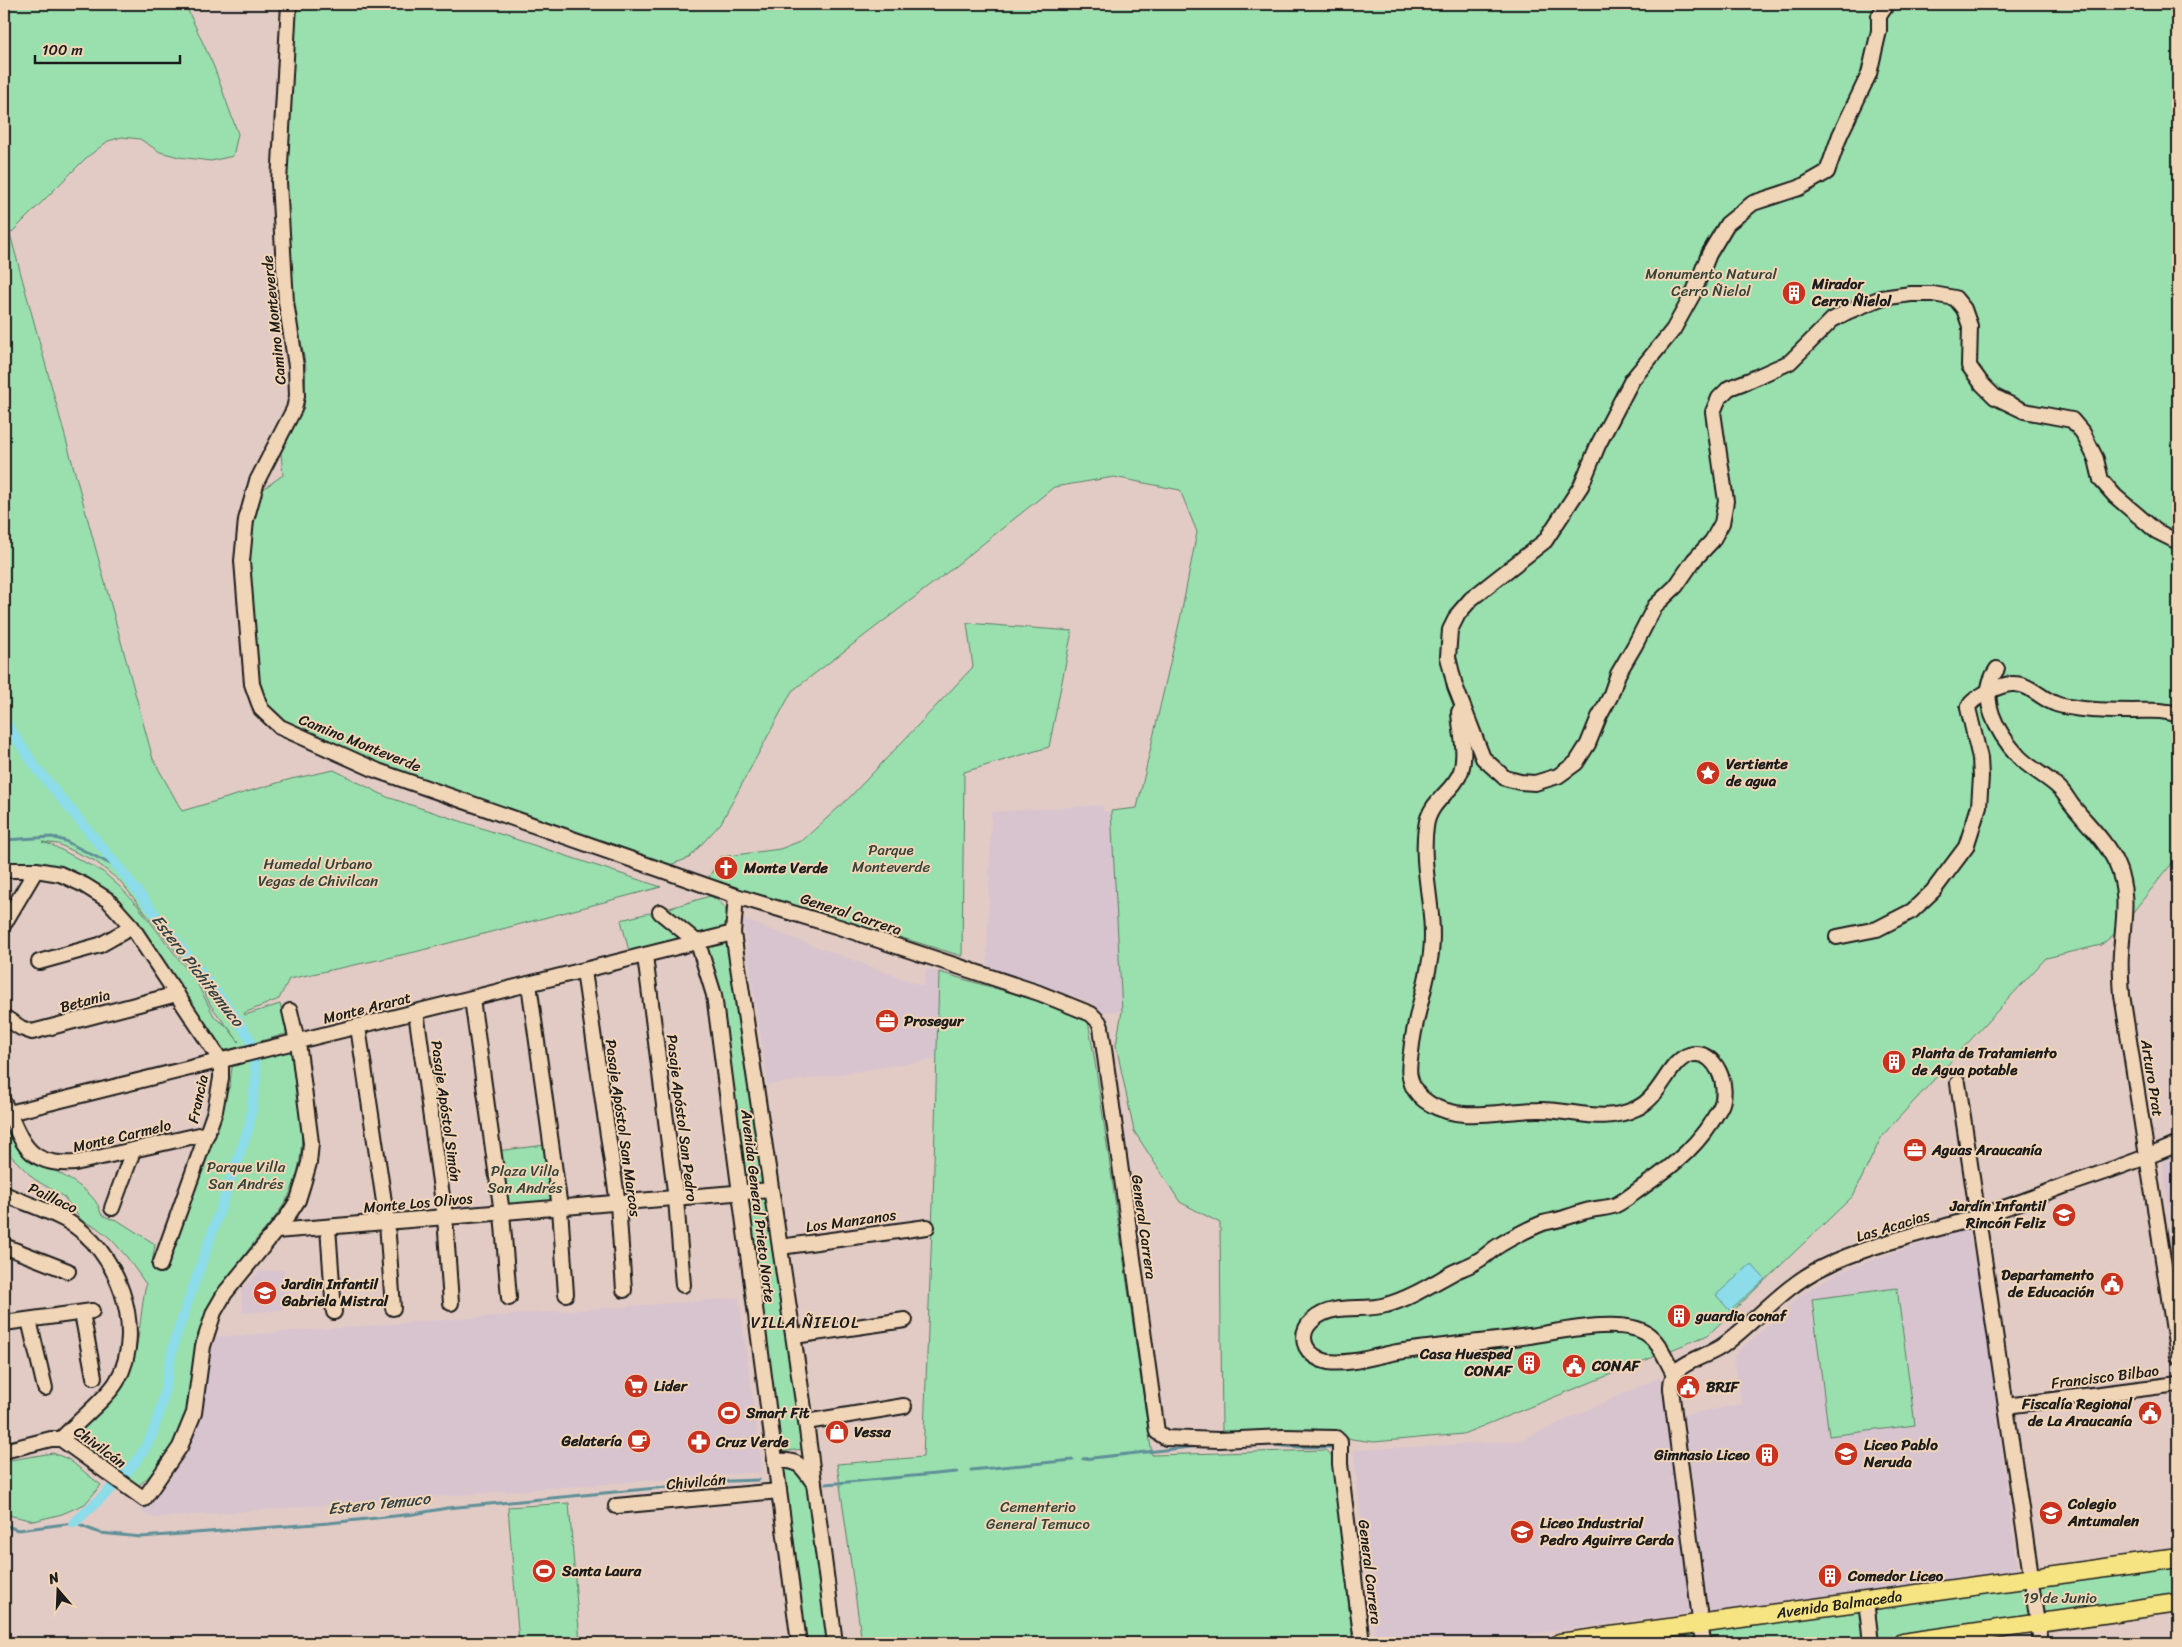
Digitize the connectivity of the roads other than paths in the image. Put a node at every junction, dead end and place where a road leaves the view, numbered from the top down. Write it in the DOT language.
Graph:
graph roads {
  1 [pos="289,4"];
  2 [pos="1886,4"];
  3 [pos="2178,542"];
  4 [pos="1997,669"];
  5 [pos="1987,693"];
  6 [pos="1458,700"];
  7 [pos="2178,715"];
  8 [pos="4,870"];
  9 [pos="36,870"];
  10 [pos="736,896"];
  11 [pos="660,912"];
  12 [pos="4,924"];
  13 [pos="132,927"];
  14 [pos="733,933"];
  15 [pos="1837,937"];
  16 [pos="698,942"];
  17 [pos="645,956"];
  18 [pos="39,962"];
  19 [pos="584,971"];
  20 [pos="529,984"];
  21 [pos="178,994"];
  22 [pos="472,999"];
  23 [pos="290,1011"];
  24 [pos="416,1012"];
  25 [pos="4,1017"];
  26 [pos="358,1027"];
  27 [pos="298,1041"];
  28 [pos="221,1061"];
  29 [pos="1958,1083"];
  30 [pos="6,1108"];
  31 [pos="208,1133"];
  32 [pos="2178,1144"];
  33 [pos="133,1150"];
  34 [pos="2148,1157"];
  35 [pos="771,1190"];
  36 [pos="4,1194"];
  37 [pos="740,1194"];
  38 [pos="676,1199"];
  39 [pos="618,1204"];
  40 [pos="112,1208"];
  41 [pos="560,1208"];
  42 [pos="502,1213"];
  43 [pos="1978,1216"];
  44 [pos="445,1218"];
  45 [pos="387,1222"];
  46 [pos="328,1227"];
  47 [pos="927,1227"];
  48 [pos="276,1231"];
  49 [pos="4,1246"];
  50 [pos="780,1247"];
  51 [pos="160,1264"];
  52 [pos="68,1271"];
  53 [pos="683,1285"];
  54 [pos="624,1290"];
  55 [pos="566,1294"];
  56 [pos="509,1298"];
  57 [pos="451,1303"];
  58 [pos="393,1308"];
  59 [pos="334,1312"];
  60 [pos="29,1320"];
  61 [pos="905,1320"];
  62 [pos="4,1323"];
  63 [pos="794,1336"];
  64 [pos="2178,1356"];
  65 [pos="1674,1374"];
  66 [pos="94,1377"];
  67 [pos="2178,1384"];
  68 [pos="45,1388"];
  69 [pos="904,1406"];
  70 [pos="2006,1406"];
  71 [pos="806,1422"];
  72 [pos="61,1439"];
  73 [pos="4,1451"];
  74 [pos="775,1461"];
  75 [pos="815,1484"];
  76 [pos="779,1491"];
  77 [pos="616,1506"];
  78 [pos="2178,1558"];
  79 [pos="2032,1578"];
  80 [pos="1866,1601"];
  81 [pos="2178,1603"];
  82 [pos="1700,1624"];
  83 [pos="2039,1624"];
  84 [pos="799,1643"];
  85 [pos="835,1643"];
  86 [pos="1362,1643"];
  87 [pos="1560,1643"];
  88 [pos="1703,1643"];
  89 [pos="1871,1643"];
  90 [pos="1902,1643"];
  91 [pos="2041,1643"];
  1 -- 10 [label="street, Camino Monteverde"];
  2 -- 6 [label="street"];
  3 -- 6 [label="street"];
  4 -- 5 [label="street"];
  5 -- 7 [label="street"];
  5 -- 15 [label="street"];
  5 -- 34 [label="street, Arturo Prat"];
  6 -- 65 [label="street"];
  8 -- 9 [label="street, Francia"];
  9 -- 12 [label="street"];
  9 -- 13 [label="street, Francia"];
  10 -- 14 [label="street, Avenida General Prieto Norte"];
  10 -- 86 [label="street, General Carrera"];
  11 -- 16 [label="street"];
  13 -- 18 [label="street"];
  13 -- 21 [label="street, Francia"];
  14 -- 16 [label="street, Monte Ararat"];
  14 -- 35 [label="street, Avenida General Prieto Norte"];
  16 -- 17 [label="street, Monte Ararat"];
  16 -- 37 [label="street, Avenida General Prieto Norte"];
  17 -- 19 [label="street, Monte Ararat"];
  17 -- 38 [label="street, Pasaje Apóstol San Pedro"];
  19 -- 20 [label="street, Monte Ararat"];
  19 -- 39 [label="street, Pasaje Apóstol San Marcos"];
  20 -- 22 [label="street, Monte Ararat"];
  20 -- 41 [label="street"];
  21 -- 25 [label="street, Betania"];
  21 -- 28 [label="street, Francia"];
  22 -- 24 [label="street, Monte Ararat"];
  22 -- 42 [label="street"];
  23 -- 27 [label="street"];
  24 -- 26 [label="street, Monte Ararat"];
  24 -- 44 [label="street, Pasaje Apóstol Simón"];
  26 -- 27 [label="street, Monte Ararat"];
  26 -- 45 [label="street"];
  27 -- 28 [label="street, Monte Ararat"];
  27 -- 48 [label="street"];
  28 -- 30 [label="street, Monte Ararat"];
  28 -- 31 [label="street, Francia"];
  29 -- 43 [label="street"];
  30 -- 33 [label="street, Monte Carmelo"];
  31 -- 33 [label="street, Monte Carmelo"];
  31 -- 51 [label="street, Francia"];
  32 -- 34 [label="street, Las Acacias"];
  33 -- 40 [label="street"];
  34 -- 43 [label="street, Las Acacias"];
  34 -- 64 [label="street, Arturo Prat"];
  35 -- 37 [label="street, Monte Los Olivos"];
  35 -- 50 [label="street, Avenida General Prieto Norte"];
  36 -- 72 [label="street, Paillaco"];
  37 -- 38 [label="street, Monte Los Olivos"];
  37 -- 74 [label="street, Avenida General Prieto Norte"];
  38 -- 39 [label="street, Monte Los Olivos"];
  38 -- 53 [label="street, Pasaje Apóstol San Pedro"];
  39 -- 41 [label="street, Monte Los Olivos"];
  39 -- 54 [label="street, Pasaje Apóstol San Marcos"];
  41 -- 42 [label="street, Monte Los Olivos"];
  41 -- 55 [label="street"];
  42 -- 44 [label="street, Monte Los Olivos"];
  42 -- 56 [label="street"];
  43 -- 65 [label="street, Las Acacias"];
  43 -- 70 [label="street"];
  44 -- 45 [label="street, Monte Los Olivos"];
  44 -- 57 [label="street, Pasaje Apóstol Simón"];
  45 -- 46 [label="street, Monte Los Olivos"];
  45 -- 58 [label="street"];
  46 -- 48 [label="street, Monte Los Olivos"];
  46 -- 59 [label="street"];
  47 -- 50 [label="street, Los Manzanos"];
  48 -- 72 [label="street, Chivilcán"];
  49 -- 52 [label="street"];
  50 -- 63 [label="street, Avenida General Prieto Norte"];
  60 -- 62 [label="street"];
  60 -- 66 [label="street"];
  60 -- 68 [label="street"];
  61 -- 63 [label="street"];
  63 -- 71 [label="street, Avenida General Prieto Norte"];
  65 -- 82 [label="street"];
  67 -- 70 [label="street, Francisco Bilbao"];
  69 -- 71 [label="street"];
  70 -- 79 [label="street"];
  71 -- 75 [label="street, Avenida General Prieto Norte"];
  72 -- 73 [label="street, Chivilcán"];
  74 -- 75 [label="street"];
  74 -- 76 [label="street, Avenida General Prieto Norte"];
  75 -- 85 [label="street, Avenida General Prieto Norte"];
  76 -- 77 [label="street, Chivilcán"];
  76 -- 84 [label="street, Avenida General Prieto Norte"];
  78 -- 79 [label="main road, Avenida Balmaceda"];
  79 -- 80 [label="main road, Avenida Balmaceda"];
  79 -- 83 [label="street"];
  80 -- 82 [label="main road, Avenida Balmaceda"];
  80 -- 89 [label="street"];
  81 -- 83 [label="main road"];
  82 -- 87 [label="main road, Avenida Balmaceda"];
  82 -- 88 [label="street"];
  83 -- 90 [label="main road"];
  83 -- 91 [label="street"];
}
